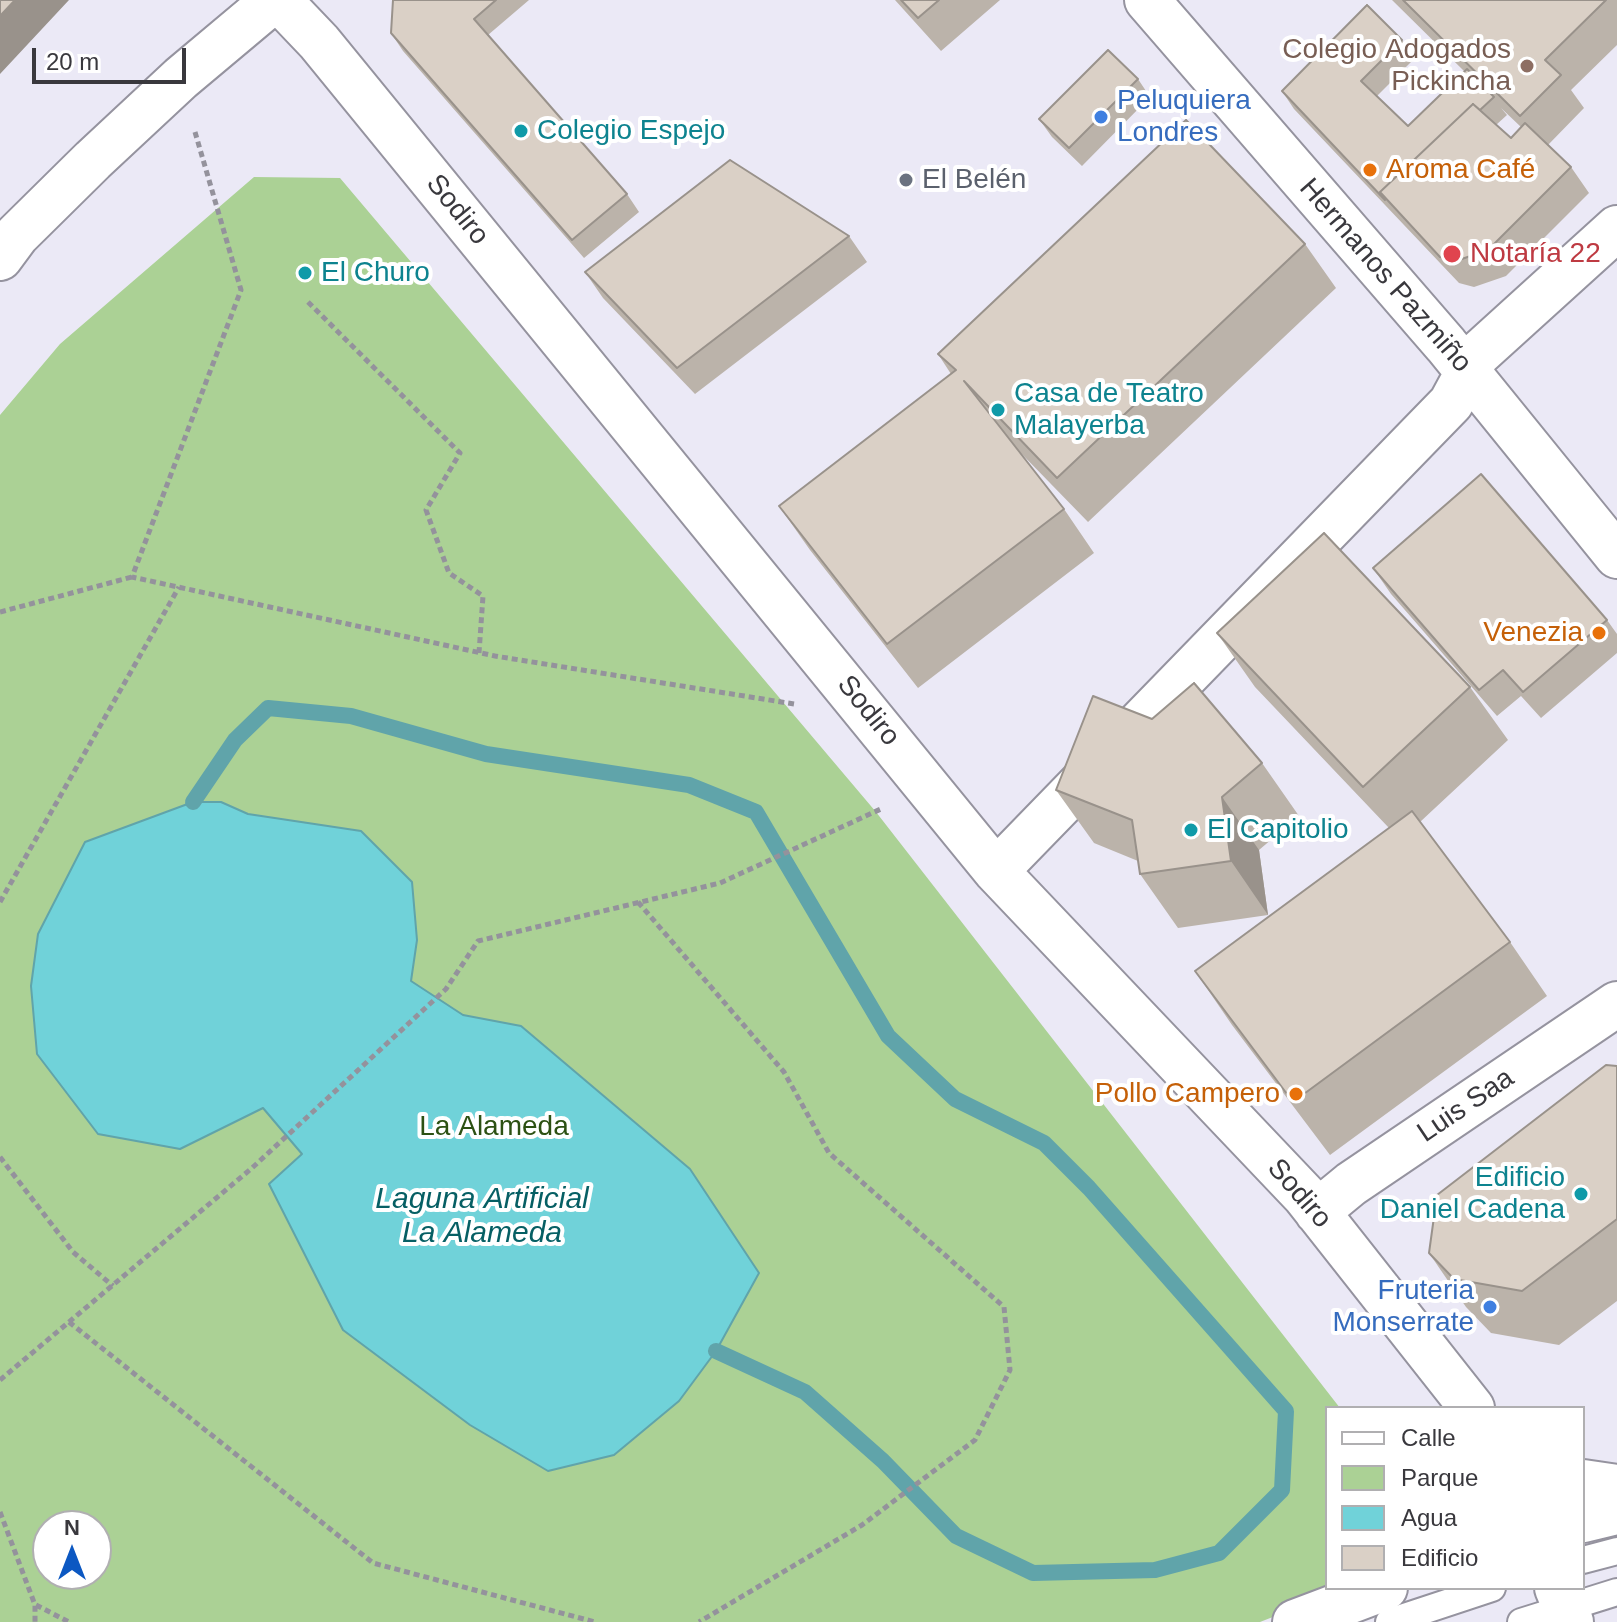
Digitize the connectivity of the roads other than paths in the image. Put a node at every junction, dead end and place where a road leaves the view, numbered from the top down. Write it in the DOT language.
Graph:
graph roads {
  1 [pos="276,0"];
  2 [pos="1147,0"];
  3 [pos="1617,228"];
  4 [pos="0,258"];
  5 [pos="1467,372"];
  6 [pos="1617,556"];
  7 [pos="996,871"];
  8 [pos="1617,1004"];
  9 [pos="1317,1212"];
  10 [pos="1470,1406"];
  11 [pos="1585,1482"];
  12 [pos="1617,1487"];
  13 [pos="1617,1512"];
  14 [pos="1585,1520"];
  15 [pos="1617,1551"];
  16 [pos="1585,1559"];
  17 [pos="1380,1590"];
  18 [pos="1486,1590"];
  19 [pos="1617,1592"];
  20 [pos="1565,1606"];
  21 [pos="1295,1622"];
  22 [pos="1389,1622"];
  23 [pos="1521,1622"];
  1 -- 4 [label="street"];
  1 -- 7 [label="street, Sodiro"];
  2 -- 5 [label="street, Hermanos Pazmiño"];
  3 -- 5 [label="street"];
  5 -- 6 [label="street, Hermanos Pazmiño"];
  5 -- 7 [label="street"];
  7 -- 9 [label="street, Sodiro"];
  8 -- 9 [label="street, Luis Saa"];
  9 -- 10 [label="street, Sodiro"];
  11 -- 12 [label="street"];
  13 -- 14 [label="street"];
  15 -- 16 [label="lane"];
  17 -- 21 [label="street"];
  18 -- 22 [label="lane"];
  19 -- 20 [label="lane"];
  20 -- 23 [label="lane"];
}
